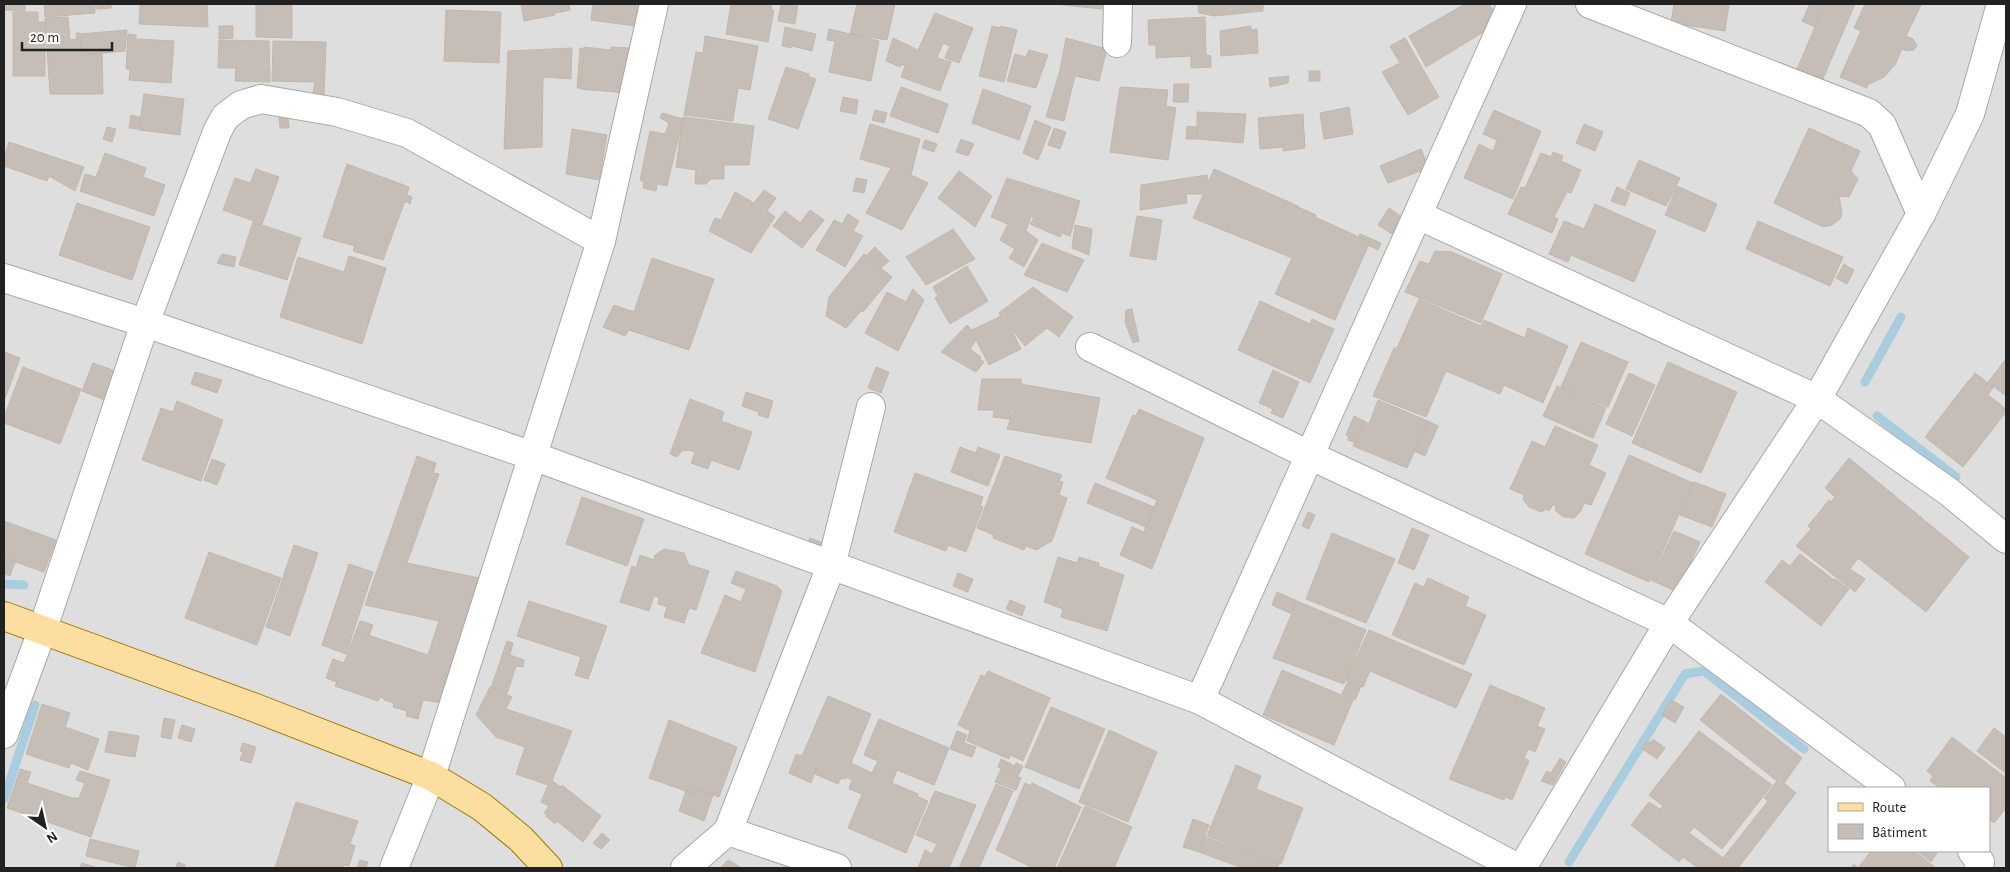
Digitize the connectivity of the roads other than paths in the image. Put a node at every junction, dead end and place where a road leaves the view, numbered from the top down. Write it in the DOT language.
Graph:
graph roads {
  1 [pos="654,4"];
  2 [pos="1118,4"];
  3 [pos="1512,4"];
  4 [pos="1590,4"];
  5 [pos="2002,4"];
  6 [pos="1117,43"];
  7 [pos="1921,214"];
  8 [pos="1418,215"];
  9 [pos="601,241"];
  10 [pos="4,278"];
  11 [pos="145,323"];
  12 [pos="1090,347"];
  13 [pos="1816,399"];
  14 [pos="871,407"];
  15 [pos="1310,455"];
  16 [pos="533,456"];
  17 [pos="2006,539"];
  18 [pos="830,566"];
  19 [pos="4,616"];
  20 [pos="1669,623"];
  21 [pos="42,631"];
  22 [pos="1200,700"];
  23 [pos="4,734"];
  24 [pos="431,776"];
  25 [pos="1890,787"];
  26 [pos="728,831"];
  27 [pos="1973,852"];
  28 [pos="394,868"];
  29 [pos="548,868"];
  30 [pos="685,868"];
  31 [pos="837,868"];
  32 [pos="1520,868"];
  33 [pos="1979,868"];
  1 -- 9 [label="street"];
  2 -- 6 [label="street"];
  3 -- 8 [label="street"];
  4 -- 7 [label="street"];
  5 -- 7 [label="street"];
  7 -- 13 [label="street"];
  8 -- 13 [label="street"];
  8 -- 15 [label="street"];
  9 -- 11 [label="street"];
  9 -- 16 [label="street"];
  10 -- 11 [label="street"];
  11 -- 16 [label="street"];
  11 -- 21 [label="street"];
  12 -- 15 [label="street"];
  13 -- 17 [label="street"];
  13 -- 20 [label="street"];
  14 -- 18 [label="street"];
  15 -- 20 [label="street"];
  15 -- 22 [label="street"];
  16 -- 18 [label="street"];
  16 -- 24 [label="street"];
  18 -- 22 [label="street"];
  18 -- 26 [label="street"];
  19 -- 21 [label="main road"];
  20 -- 25 [label="street"];
  20 -- 32 [label="street"];
  21 -- 23 [label="street"];
  21 -- 24 [label="main road"];
  22 -- 32 [label="street"];
  24 -- 28 [label="street"];
  24 -- 29 [label="main road"];
  26 -- 30 [label="street"];
  26 -- 31 [label="street"];
  27 -- 33 [label="street"];
}
